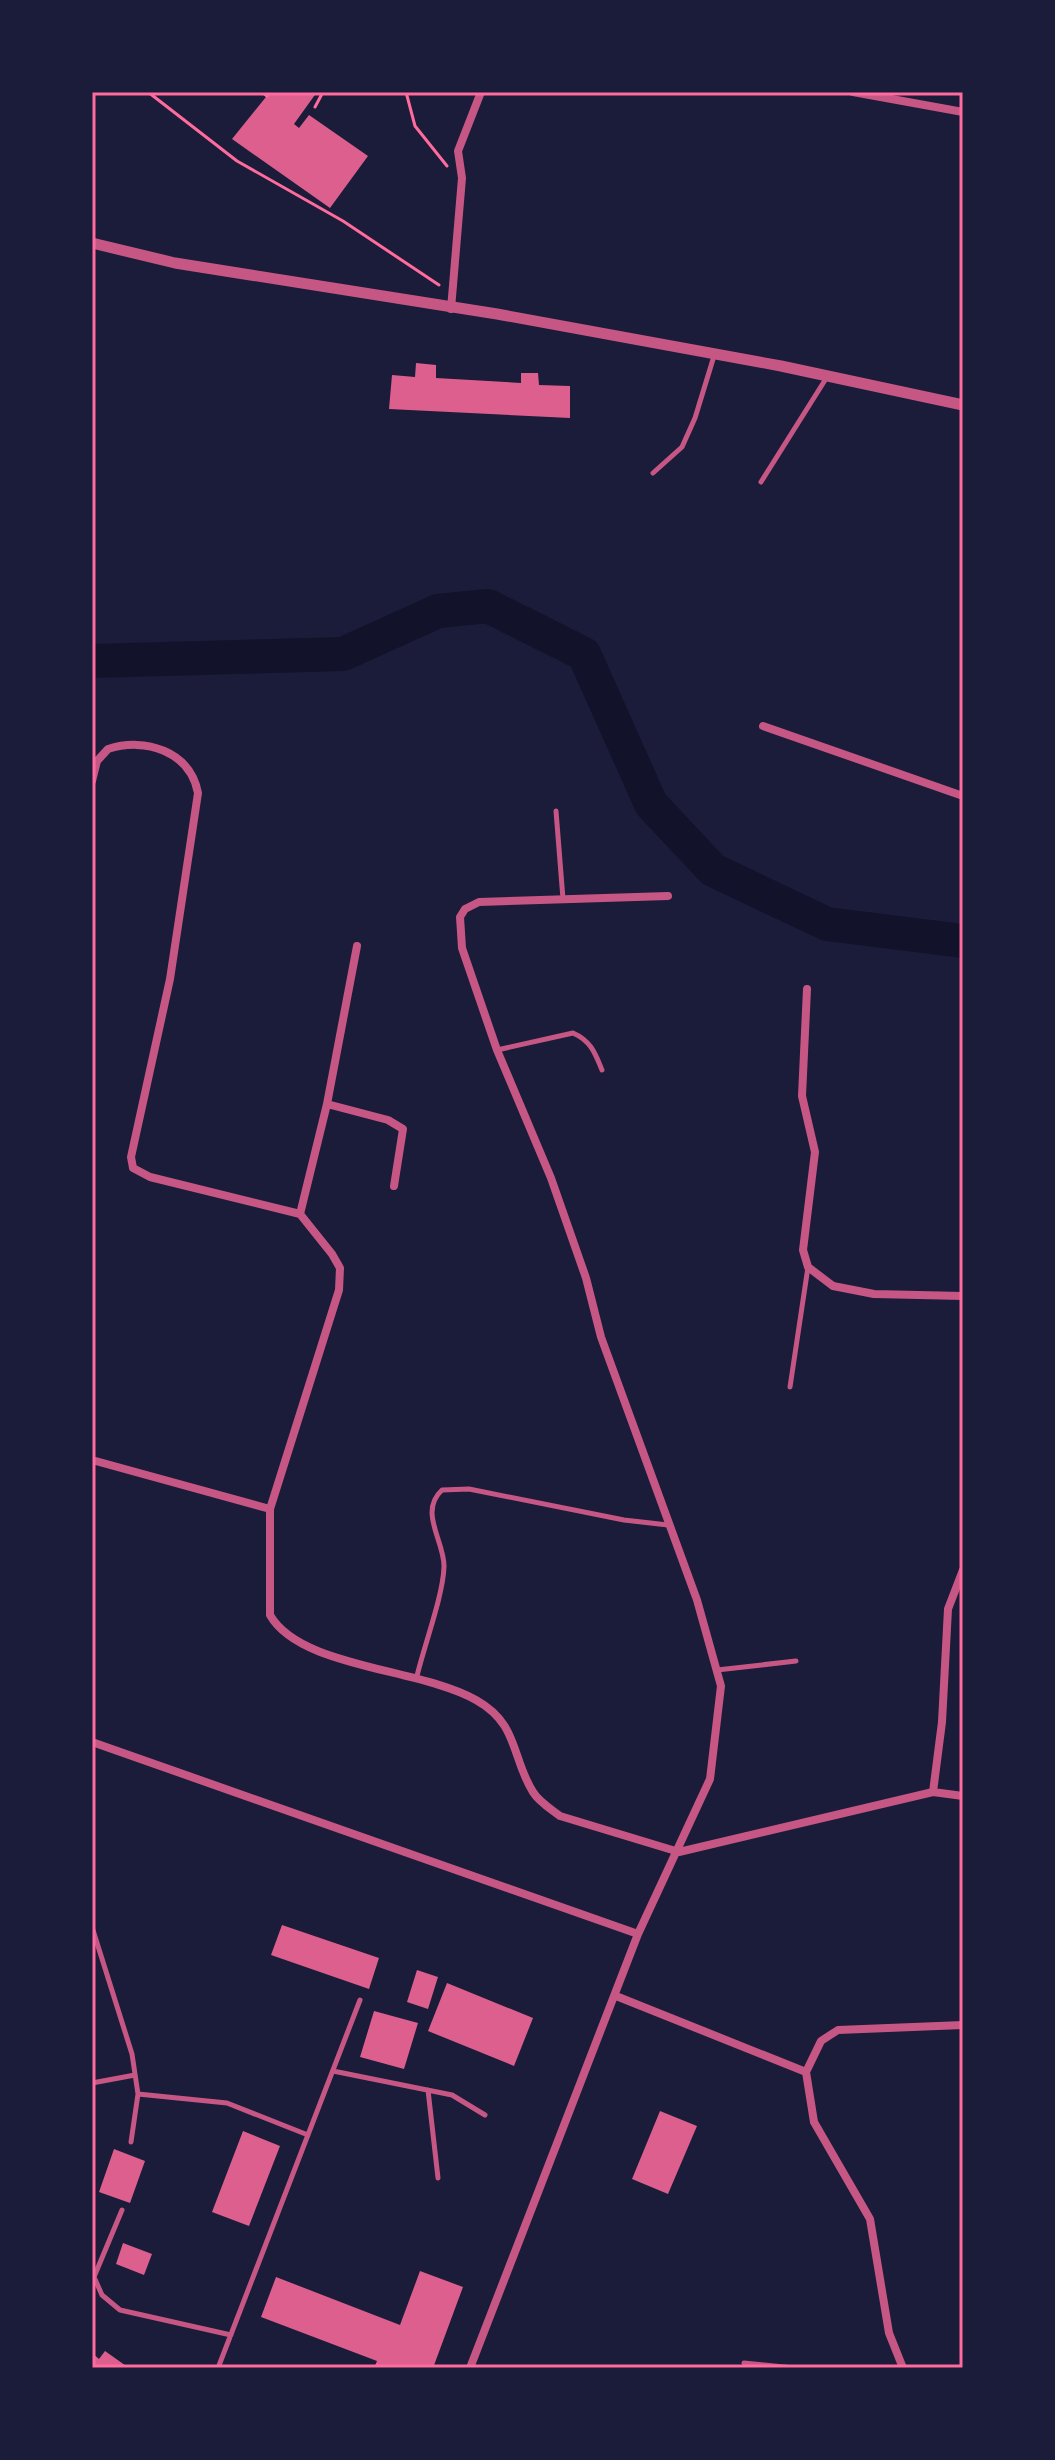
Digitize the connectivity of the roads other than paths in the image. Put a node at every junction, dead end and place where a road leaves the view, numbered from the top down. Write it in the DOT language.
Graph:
graph roads {
  1 [pos="481,92"];
  2 [pos="853,92"];
  3 [pos="963,112"];
  4 [pos="92,243"];
  5 [pos="451,309"];
  6 [pos="714,356"];
  7 [pos="827,376"];
  8 [pos="963,405"];
  9 [pos="653,473"];
  10 [pos="761,482"];
  11 [pos="763,726"];
  12 [pos="92,781"];
  13 [pos="963,796"];
  14 [pos="556,811"];
  15 [pos="668,896"];
  16 [pos="563,899"];
  17 [pos="357,946"];
  18 [pos="807,989"];
  19 [pos="497,1050"];
  20 [pos="602,1070"];
  21 [pos="327,1104"];
  22 [pos="394,1186"];
  23 [pos="300,1214"];
  24 [pos="808,1267"];
  25 [pos="963,1296"];
  26 [pos="790,1387"];
  27 [pos="92,1460"];
  28 [pos="270,1509"];
  29 [pos="669,1525"];
  30 [pos="963,1570"];
  31 [pos="796,1661"];
  32 [pos="716,1670"];
  33 [pos="417,1676"];
  34 [pos="92,1742"];
  35 [pos="933,1792"];
  36 [pos="963,1796"];
  37 [pos="679,1852"];
  38 [pos="92,1927"];
  39 [pos="638,1934"];
  40 [pos="616,1996"];
  41 [pos="360,2000"];
  42 [pos="963,2025"];
  43 [pos="333,2071"];
  44 [pos="806,2072"];
  45 [pos="135,2075"];
  46 [pos="92,2083"];
  47 [pos="428,2090"];
  48 [pos="138,2094"];
  49 [pos="485,2115"];
  50 [pos="308,2135"];
  51 [pos="131,2142"];
  52 [pos="438,2178"];
  53 [pos="122,2210"];
  54 [pos="231,2335"];
  55 [pos="744,2363"];
  56 [pos="218,2368"];
  57 [pos="470,2368"];
  58 [pos="794,2368"];
  59 [pos="900,2368"];
  1 -- 5 [label="street"];
  2 -- 3 [label="street"];
  4 -- 5 [label="street"];
  5 -- 6 [label="street"];
  6 -- 7 [label="street"];
  6 -- 9 [label="lane"];
  7 -- 8 [label="street"];
  7 -- 10 [label="lane"];
  11 -- 13 [label="street"];
  12 -- 23 [label="street"];
  14 -- 16 [label="lane"];
  15 -- 16 [label="street"];
  16 -- 19 [label="street"];
  17 -- 21 [label="street"];
  18 -- 24 [label="street"];
  19 -- 20 [label="lane"];
  19 -- 29 [label="street"];
  21 -- 22 [label="street"];
  21 -- 23 [label="street"];
  23 -- 28 [label="street"];
  24 -- 25 [label="street"];
  24 -- 26 [label="lane"];
  27 -- 28 [label="street"];
  28 -- 33 [label="street"];
  29 -- 32 [label="street"];
  29 -- 33 [label="lane"];
  30 -- 35 [label="street"];
  31 -- 32 [label="lane"];
  32 -- 37 [label="street"];
  33 -- 37 [label="street"];
  34 -- 39 [label="street"];
  35 -- 36 [label="street"];
  35 -- 37 [label="street"];
  37 -- 39 [label="street"];
  38 -- 45 [label="lane"];
  39 -- 40 [label="street"];
  40 -- 44 [label="street"];
  40 -- 57 [label="street"];
  41 -- 43 [label="lane"];
  42 -- 44 [label="street"];
  43 -- 47 [label="lane"];
  43 -- 50 [label="lane"];
  44 -- 59 [label="street"];
  45 -- 46 [label="lane"];
  45 -- 48 [label="lane"];
  47 -- 49 [label="lane"];
  47 -- 52 [label="lane"];
  48 -- 50 [label="lane"];
  48 -- 51 [label="lane"];
  50 -- 54 [label="lane"];
  53 -- 54 [label="lane"];
  54 -- 56 [label="lane"];
  55 -- 58 [label="lane"];
}
